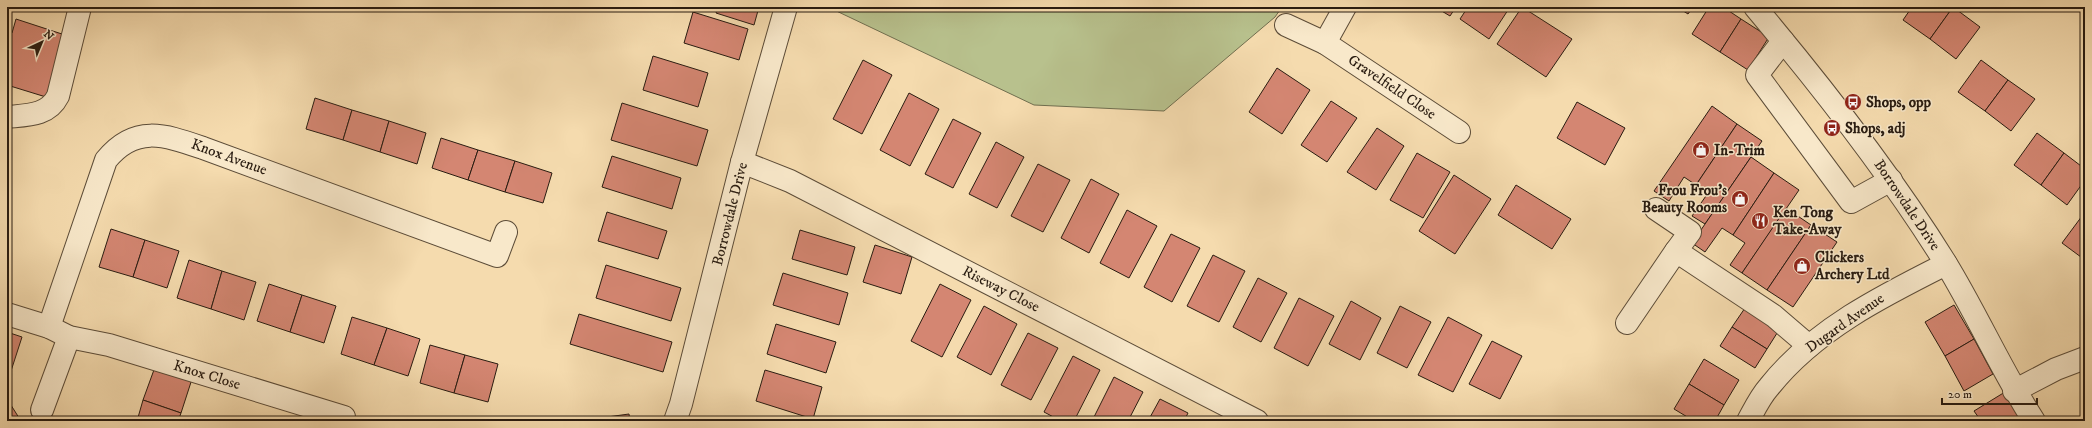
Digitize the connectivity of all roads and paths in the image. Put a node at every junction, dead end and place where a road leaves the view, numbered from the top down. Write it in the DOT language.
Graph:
graph roads {
  1 [pos="80,7"];
  2 [pos="786,7"];
  3 [pos="1345,7"];
  4 [pos="1755,7"];
  5 [pos="1286,25"];
  6 [pos="1783,41"];
  7 [pos="1325,43"];
  8 [pos="7,117"];
  9 [pos="1459,132"];
  10 [pos="742,162"];
  11 [pos="1891,180"];
  12 [pos="1656,209"];
  13 [pos="506,232"];
  14 [pos="1676,251"];
  15 [pos="1946,264"];
  16 [pos="7,314"];
  17 [pos="1627,323"];
  18 [pos="49,327"];
  19 [pos="69,337"];
  20 [pos="1809,346"];
  21 [pos="2085,358"];
  22 [pos="2014,391"];
  23 [pos="42,410"];
  24 [pos="344,417"];
  25 [pos="675,421"];
  26 [pos="1257,421"];
  27 [pos="1748,421"];
  28 [pos="2034,421"];
  1 -- 8 [label="street"];
  2 -- 10 [label="street, Borrowdale Drive"];
  3 -- 7 [label="street"];
  4 -- 6 [label="street, Borrowdale Drive"];
  5 -- 7 [label="street, Gravelfield Close"];
  6 -- 11 [label="street, Borrowdale Drive"];
  6 -- 11 [label="street"];
  7 -- 9 [label="street, Gravelfield Close"];
  10 -- 25 [label="street, Borrowdale Drive"];
  10 -- 26 [label="street, Riseway Close"];
  11 -- 15 [label="street, Borrowdale Drive"];
  12 -- 14 [label="street"];
  13 -- 18 [label="street, Knox Avenue"];
  14 -- 17 [label="street"];
  14 -- 20 [label="street"];
  15 -- 20 [label="street, Dugard Avenue"];
  15 -- 22 [label="street, Borrowdale Drive"];
  16 -- 18 [label="street, Knox Close"];
  18 -- 19 [label="street, Knox Close"];
  19 -- 23 [label="street"];
  19 -- 24 [label="street, Knox Close"];
  20 -- 27 [label="street, Dugard Avenue"];
  21 -- 22 [label="street"];
  22 -- 28 [label="street, Borrowdale Drive"];
}
